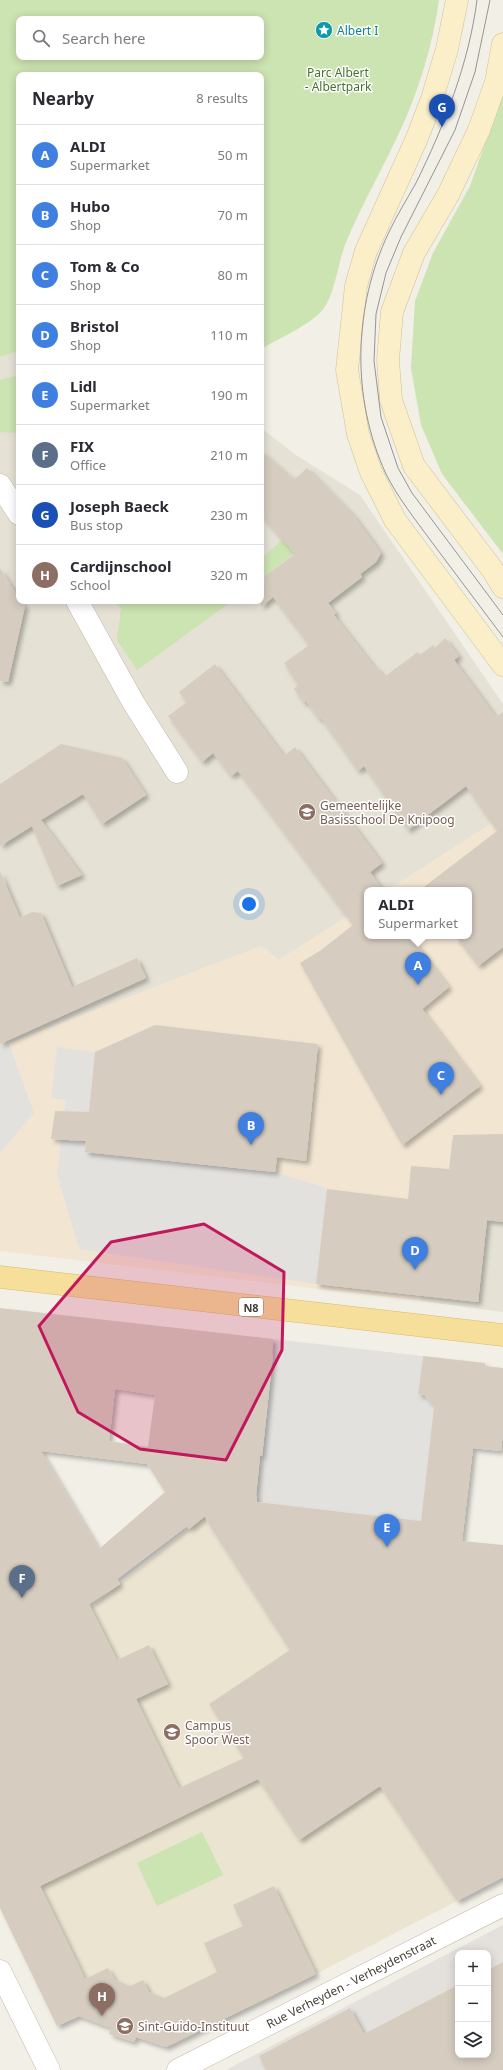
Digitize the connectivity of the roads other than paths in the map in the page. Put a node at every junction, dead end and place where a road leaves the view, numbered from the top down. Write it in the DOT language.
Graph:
graph roads {
  1 [pos="457,0"];
  2 [pos="503,44"];
  3 [pos="0,485"];
  4 [pos="16,509"];
  5 [pos="503,587"];
  6 [pos="79,604"];
  7 [pos="503,664"];
  8 [pos="177,772"];
  9 [pos="0,1277"];
  10 [pos="503,1335"];
  11 [pos="503,1905"];
  12 [pos="0,1971"];
  13 [pos="49,2070"];
  14 [pos="178,2070"];
  1 -- 7 [label="street"];
  2 -- 5 [label="street"];
  3 -- 4 [label="street"];
  6 -- 8 [label="street"];
  9 -- 10 [label="main road, N8"];
  11 -- 14 [label="street, Rue Verheyden - Verheydenstraat"];
  12 -- 13 [label="street"];
}
